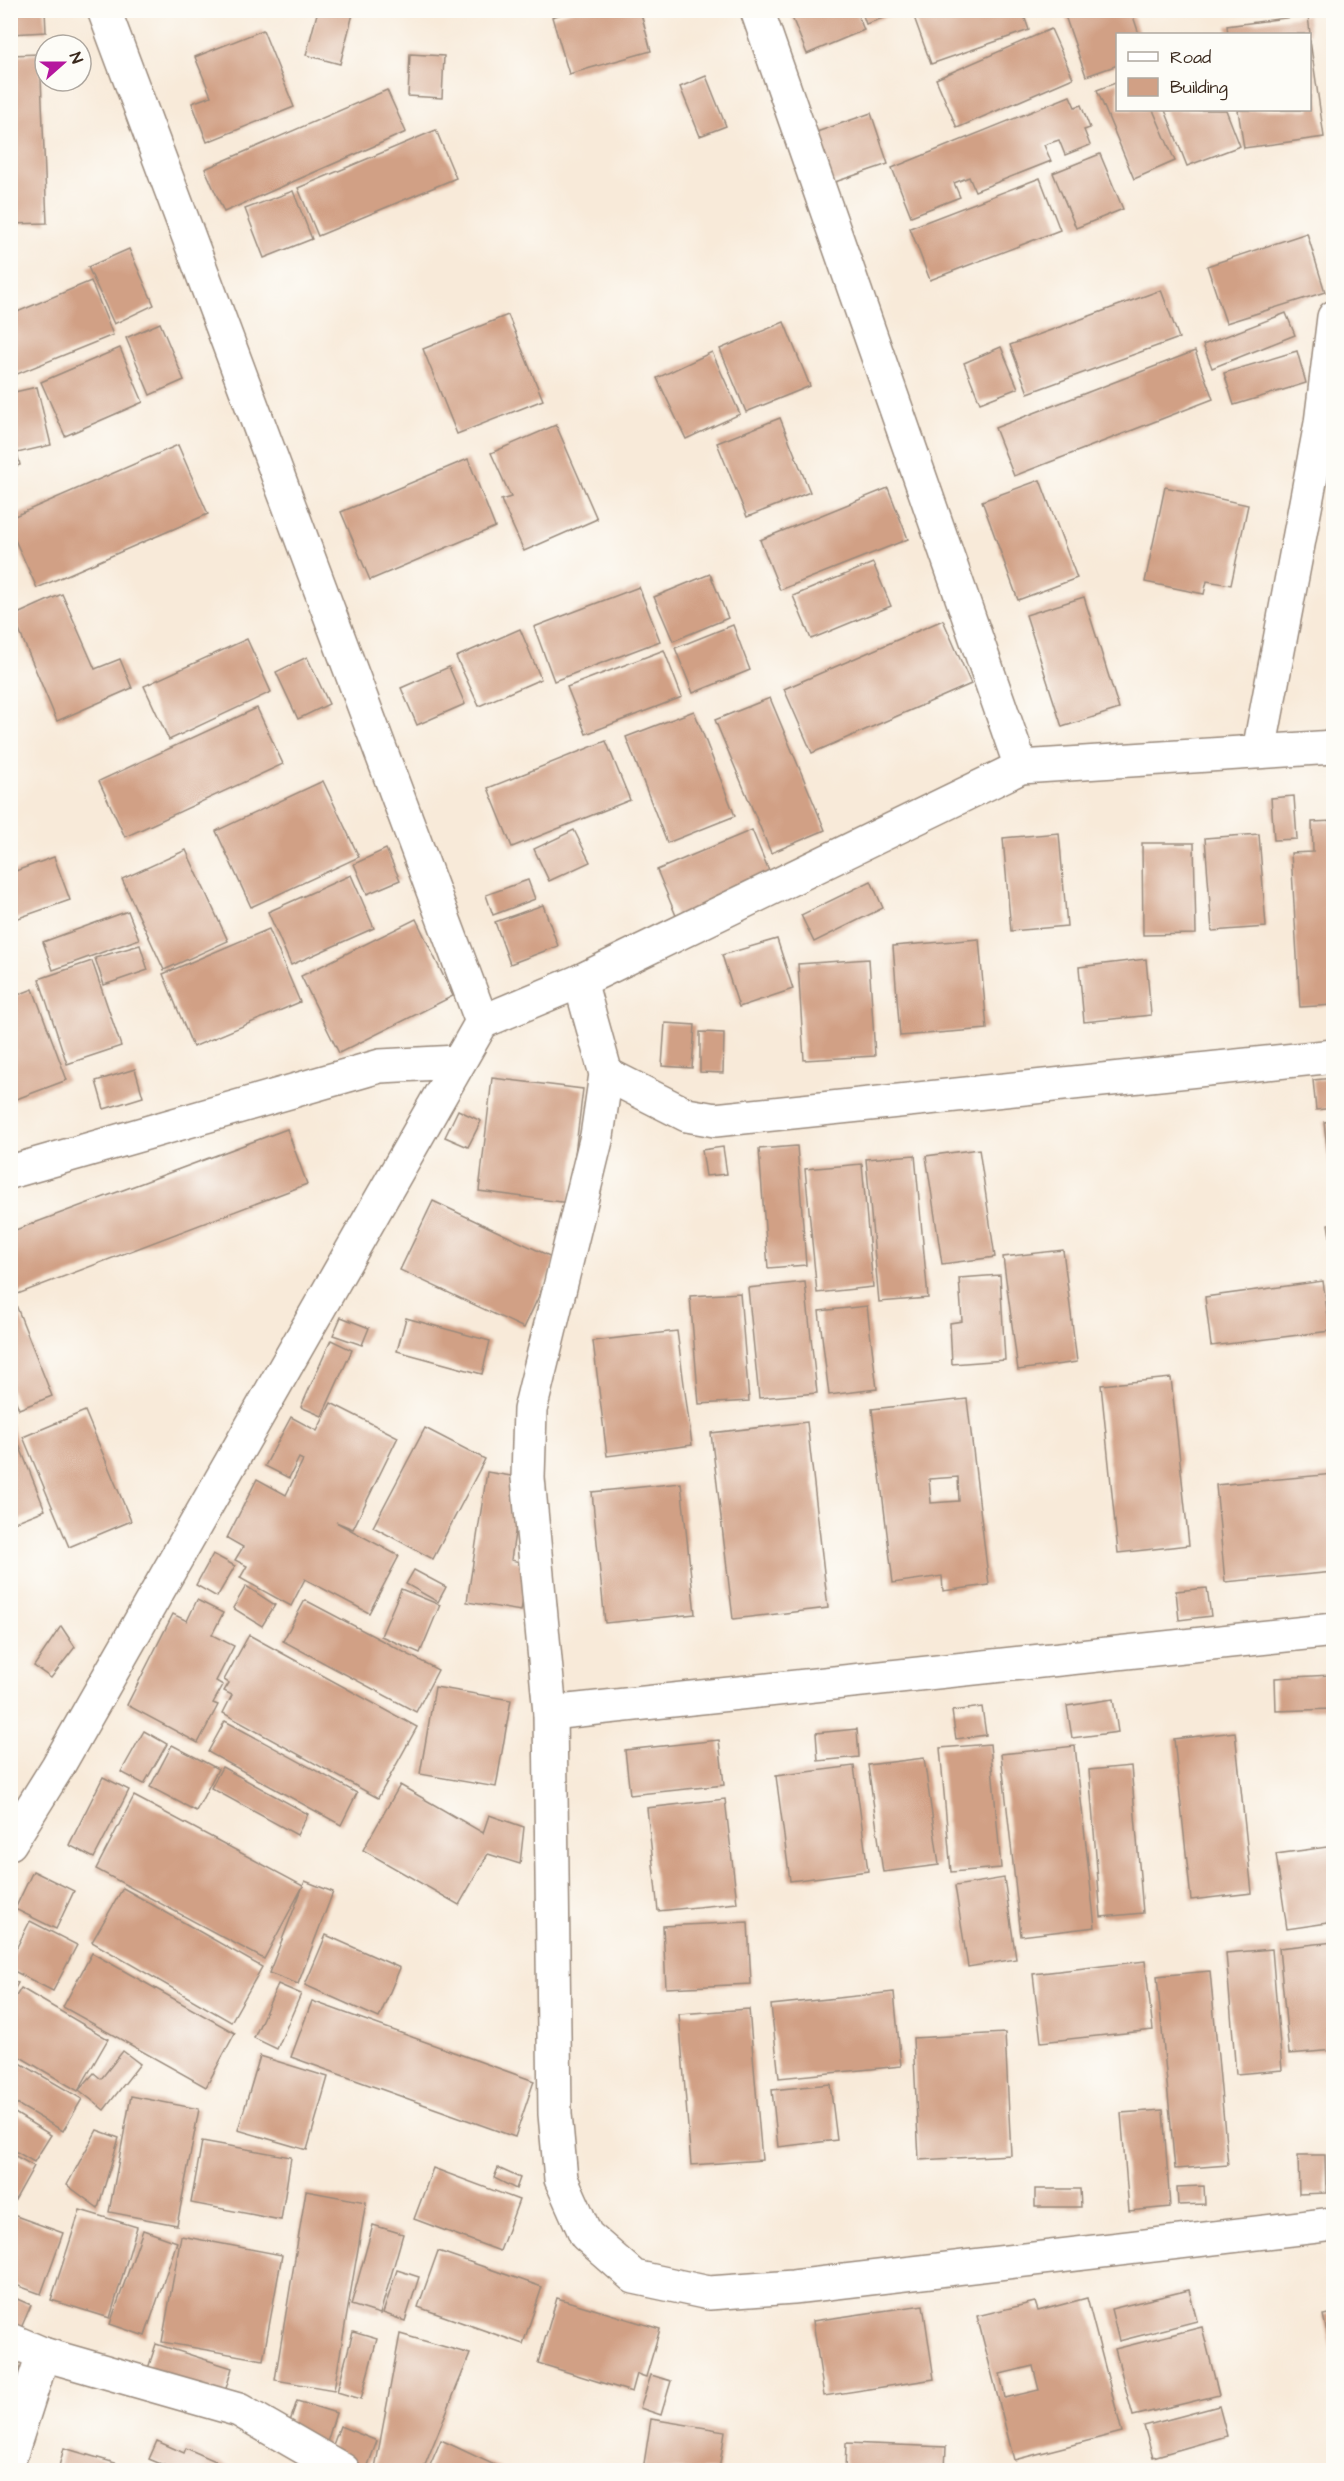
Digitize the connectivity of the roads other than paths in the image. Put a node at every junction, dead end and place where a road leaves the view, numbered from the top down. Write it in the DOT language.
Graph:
graph roads {
  1 [pos="104,10"];
  2 [pos="757,10"];
  3 [pos="1334,317"];
  4 [pos="1334,747"];
  5 [pos="1260,751"];
  6 [pos="1021,767"];
  7 [pos="580,981"];
  8 [pos="482,1022"];
  9 [pos="1334,1056"];
  10 [pos="458,1062"];
  11 [pos="606,1074"];
  12 [pos="10,1172"];
  13 [pos="1334,1630"];
  14 [pos="550,1713"];
  15 [pos="10,1843"];
  16 [pos="1334,2224"];
  17 [pos="10,2340"];
  18 [pos="43,2354"];
  19 [pos="10,2457"];
  20 [pos="343,2470"];
  1 -- 8 [label="street"];
  2 -- 6 [label="street"];
  3 -- 5 [label="street"];
  4 -- 5 [label="street"];
  5 -- 6 [label="street"];
  6 -- 7 [label="street"];
  7 -- 8 [label="street"];
  7 -- 11 [label="street"];
  8 -- 10 [label="street"];
  9 -- 11 [label="street"];
  10 -- 12 [label="street"];
  10 -- 15 [label="street"];
  11 -- 14 [label="street"];
  13 -- 14 [label="street"];
  14 -- 16 [label="street"];
  17 -- 18 [label="street"];
  18 -- 19 [label="street"];
  18 -- 20 [label="street"];
}
